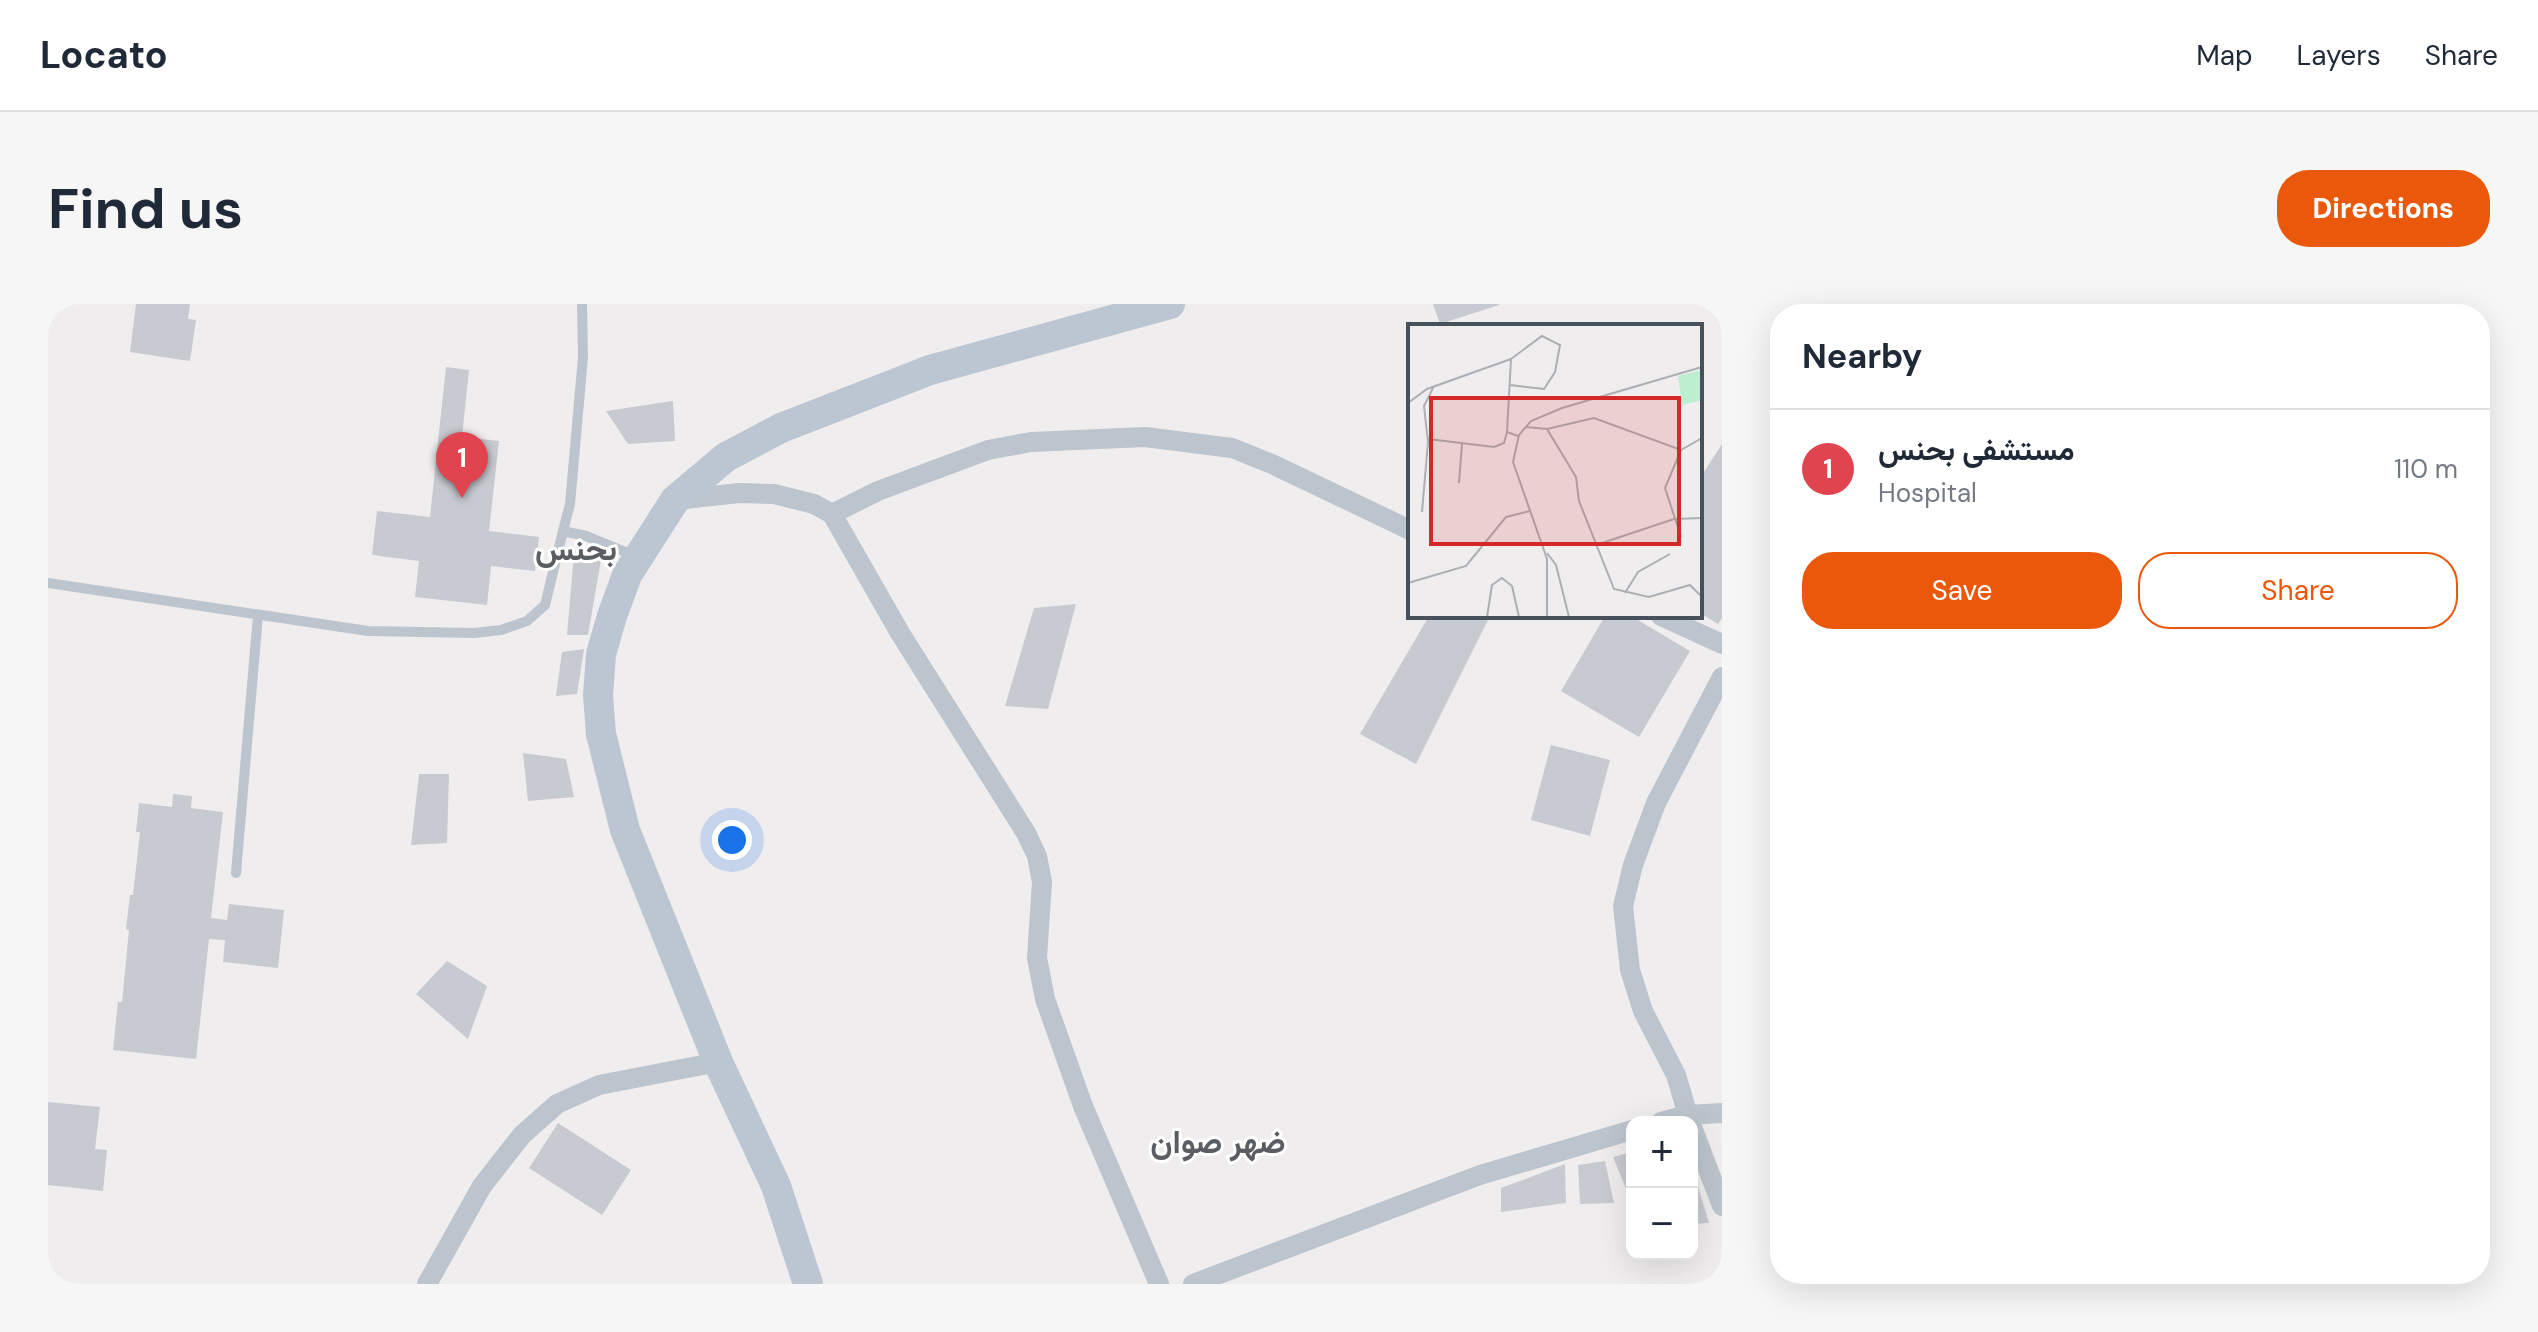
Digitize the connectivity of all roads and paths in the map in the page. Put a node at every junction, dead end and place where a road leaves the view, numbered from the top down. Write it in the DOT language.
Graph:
graph roads {
  1 [pos="53,304"];
  2 [pos="582,304"];
  3 [pos="1170,304"];
  4 [pos="48,311"];
  5 [pos="675,500"];
  6 [pos="832,514"];
  7 [pos="1408,529"];
  8 [pos="563,531"];
  9 [pos="637,556"];
  10 [pos="48,583"];
  11 [pos="258,615"];
  12 [pos="1665,618"];
  13 [pos="1722,644"];
  14 [pos="1722,677"];
  15 [pos="236,873"];
  16 [pos="718,1062"];
  17 [pos="1722,1113"];
  18 [pos="1688,1116"];
  19 [pos="1698,1119"];
  20 [pos="1626,1132"];
  21 [pos="1698,1142"];
  22 [pos="1722,1206"];
  23 [pos="427,1284"];
  24 [pos="808,1284"];
  25 [pos="1159,1284"];
  26 [pos="1193,1284"];
  1 -- 4 [label="lane"];
  2 -- 8 [label="lane"];
  3 -- 5 [label="main road"];
  5 -- 6 [label="street"];
  5 -- 9 [label="main road"];
  6 -- 7 [label="street"];
  6 -- 25 [label="street"];
  8 -- 9 [label="lane"];
  8 -- 11 [label="lane"];
  9 -- 16 [label="main road"];
  10 -- 11 [label="lane"];
  11 -- 15 [label="lane"];
  12 -- 13 [label="street"];
  14 -- 18 [label="street"];
  16 -- 23 [label="street"];
  16 -- 24 [label="main road"];
  17 -- 19 [label="street"];
  20 -- 26 [label="street"];
  21 -- 22 [label="street"];
}
